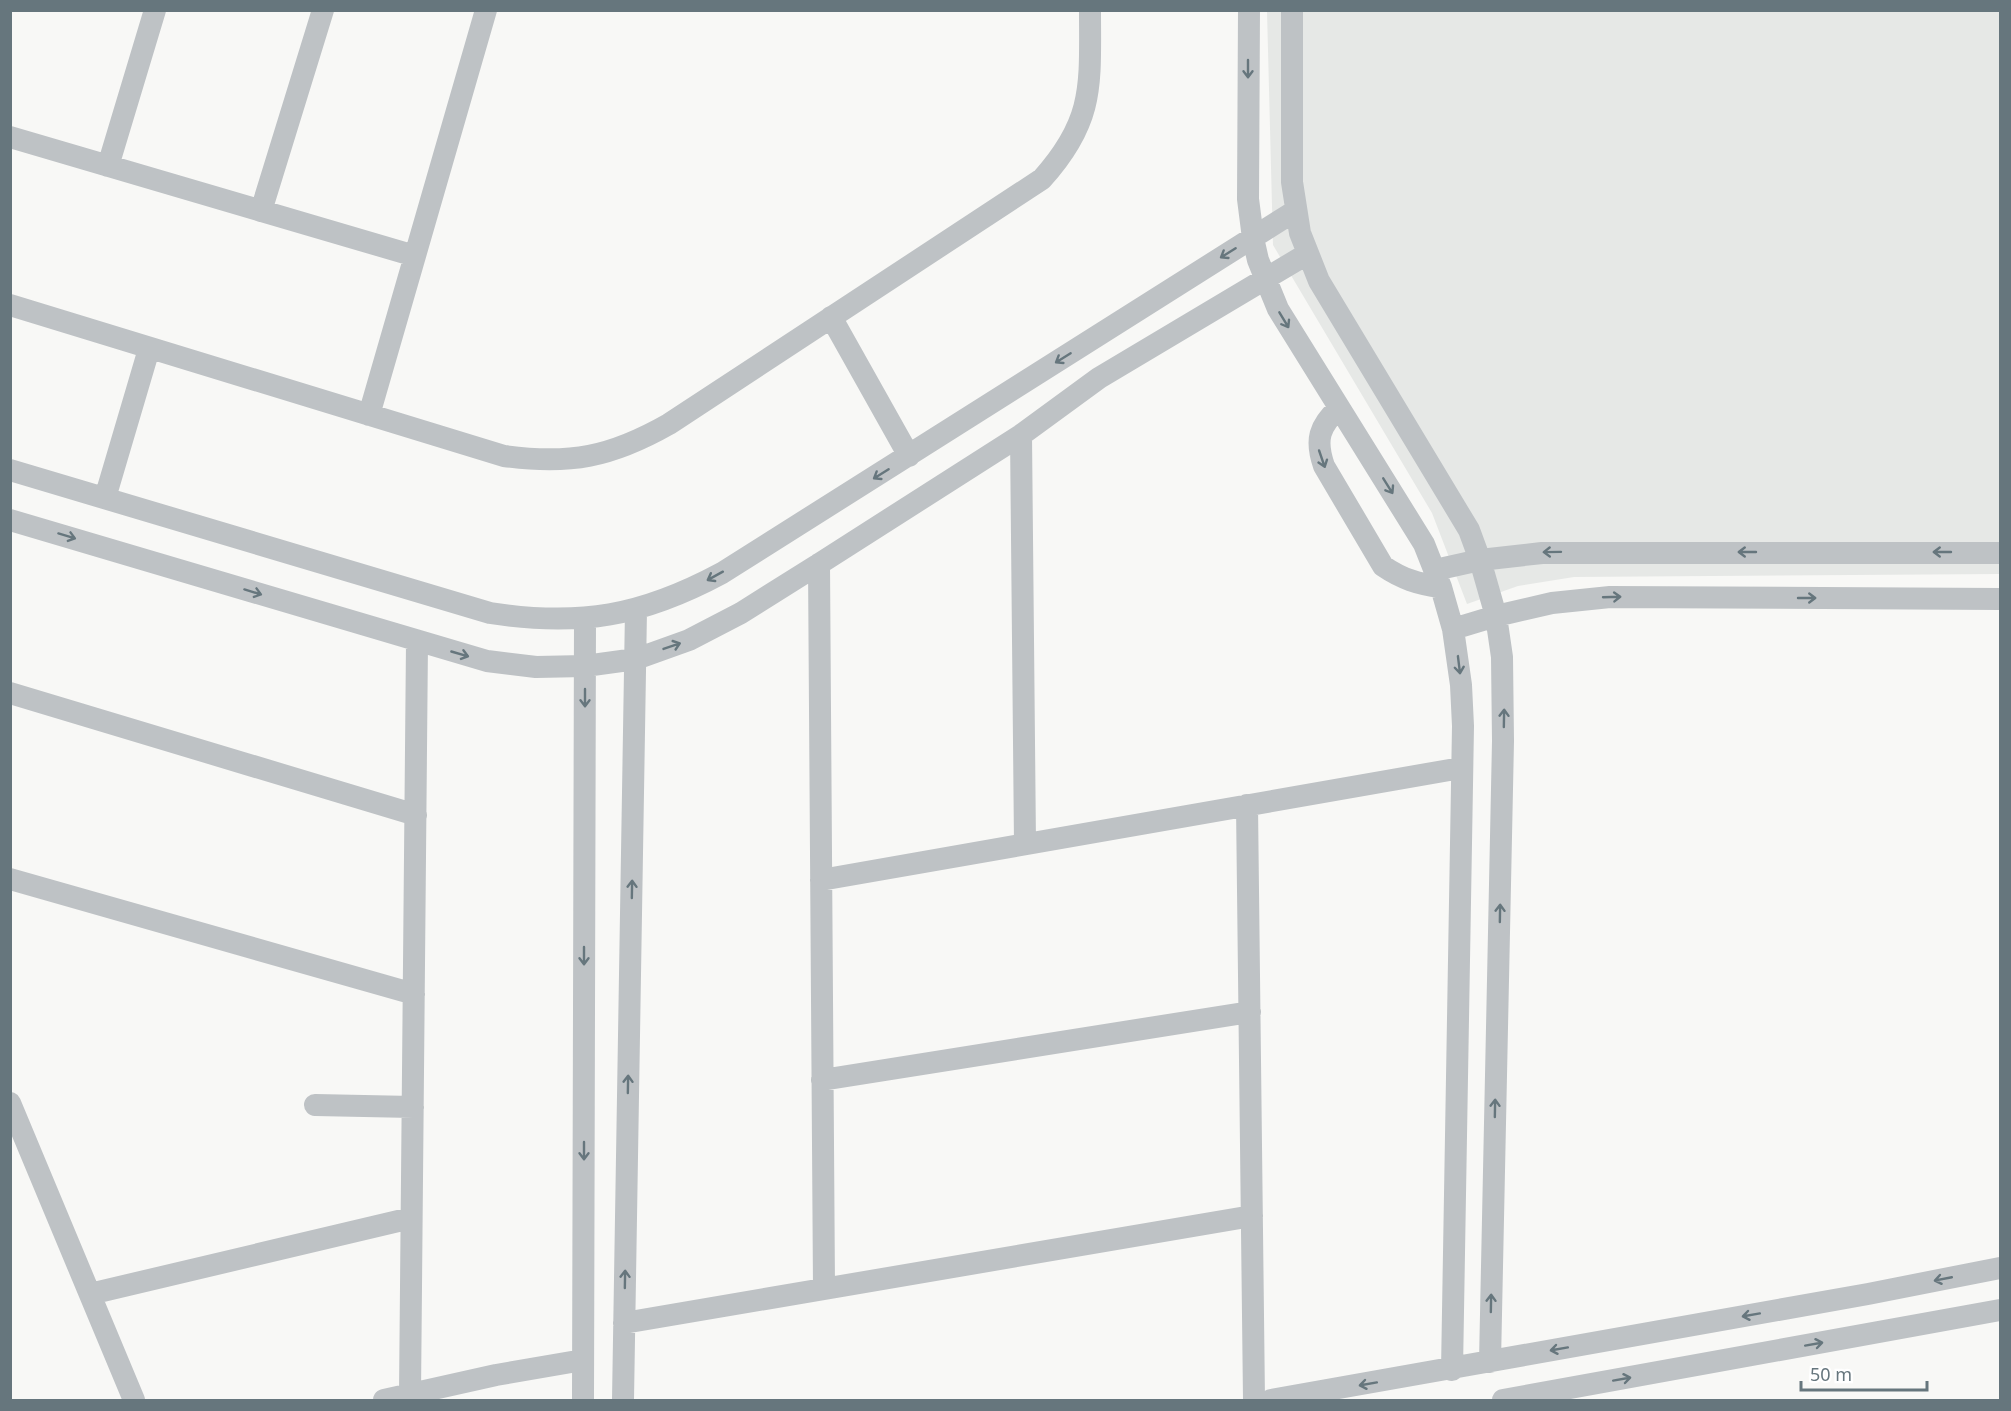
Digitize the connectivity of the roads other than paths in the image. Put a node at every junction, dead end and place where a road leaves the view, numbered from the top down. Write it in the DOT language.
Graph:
graph roads {
  1 [pos="155,10"];
  2 [pos="323,10"];
  3 [pos="486,10"];
  4 [pos="1090,10"];
  5 [pos="1249,10"];
  6 [pos="1292,10"];
  7 [pos="10,137"];
  8 [pos="108,166"];
  9 [pos="261,211"];
  10 [pos="1295,211"];
  11 [pos="1253,238"];
  12 [pos="1307,254"];
  13 [pos="415,256"];
  14 [pos="1265,281"];
  15 [pos="10,305"];
  16 [pos="831,317"];
  17 [pos="149,349"];
  18 [pos="1339,408"];
  19 [pos="369,415"];
  20 [pos="1021,435"];
  21 [pos="909,456"];
  22 [pos="10,470"];
  23 [pos="105,498"];
  24 [pos="10,520"];
  25 [pos="2001,553"];
  26 [pos="1480,560"];
  27 [pos="819,564"];
  28 [pos="1438,578"];
  29 [pos="2001,599"];
  30 [pos="636,610"];
  31 [pos="1496,616"];
  32 [pos="585,619"];
  33 [pos="1453,629"];
  34 [pos="417,642"];
  35 [pos="636,659"];
  36 [pos="585,666"];
  37 [pos="10,693"];
  38 [pos="1461,768"];
  39 [pos="1247,805"];
  40 [pos="416,815"];
  41 [pos="1025,844"];
  42 [pos="10,879"];
  43 [pos="820,880"];
  44 [pos="414,994"];
  45 [pos="1250,1012"];
  46 [pos="822,1080"];
  47 [pos="10,1103"];
  48 [pos="315,1105"];
  49 [pos="412,1107"];
  50 [pos="1252,1216"];
  51 [pos="411,1218"];
  52 [pos="2001,1268"];
  53 [pos="824,1289"];
  54 [pos="90,1294"];
  55 [pos="2001,1310"];
  56 [pos="624,1323"];
  57 [pos="583,1360"];
  58 [pos="1490,1362"];
  59 [pos="1452,1370"];
  60 [pos="410,1394"];
  61 [pos="134,1401"];
  62 [pos="384,1401"];
  63 [pos="583,1401"];
  64 [pos="623,1401"];
  65 [pos="1254,1401"];
  66 [pos="1271,1401"];
  67 [pos="1503,1401"];
  1 -- 8 [label="street"];
  2 -- 9 [label="street"];
  3 -- 13 [label="street"];
  4 -- 16 [label="street"];
  5 -- 11 [label="street, one-way"];
  6 -- 10 [label="street"];
  7 -- 8 [label="street"];
  8 -- 9 [label="street"];
  9 -- 13 [label="street"];
  10 -- 11 [label="street"];
  10 -- 12 [label="street"];
  11 -- 14 [label="street"];
  11 -- 21 [label="street, one-way"];
  12 -- 14 [label="street"];
  12 -- 26 [label="street"];
  13 -- 19 [label="street"];
  14 -- 18 [label="street, one-way"];
  14 -- 20 [label="street"];
  15 -- 17 [label="street"];
  16 -- 19 [label="street"];
  16 -- 21 [label="street"];
  17 -- 19 [label="street"];
  17 -- 23 [label="street"];
  18 -- 28 [label="street, one-way"];
  18 -- 28 [label="street, one-way"];
  20 -- 27 [label="street"];
  20 -- 41 [label="street"];
  21 -- 30 [label="street, one-way"];
  22 -- 23 [label="street"];
  23 -- 32 [label="street"];
  24 -- 34 [label="street, one-way"];
  25 -- 26 [label="street, one-way"];
  26 -- 28 [label="street"];
  26 -- 31 [label="street"];
  35 -- 27 [label="street, one-way"];
  27 -- 43 [label="street"];
  28 -- 33 [label="street"];
  31 -- 29 [label="street, one-way"];
  30 -- 32 [label="street"];
  30 -- 35 [label="street"];
  31 -- 33 [label="street"];
  58 -- 31 [label="street, one-way"];
  32 -- 36 [label="street"];
  33 -- 38 [label="street, one-way"];
  34 -- 36 [label="street, one-way"];
  34 -- 40 [label="street"];
  35 -- 36 [label="street"];
  56 -- 35 [label="street, one-way"];
  36 -- 57 [label="street, one-way"];
  37 -- 40 [label="street"];
  38 -- 39 [label="street"];
  38 -- 59 [label="street"];
  39 -- 41 [label="street"];
  39 -- 45 [label="street"];
  40 -- 44 [label="street"];
  41 -- 43 [label="street"];
  42 -- 44 [label="street"];
  43 -- 46 [label="street"];
  44 -- 49 [label="street"];
  45 -- 46 [label="street"];
  45 -- 50 [label="street"];
  46 -- 53 [label="street"];
  47 -- 54 [label="street"];
  48 -- 49 [label="street"];
  49 -- 51 [label="street"];
  50 -- 53 [label="street"];
  50 -- 65 [label="street"];
  51 -- 54 [label="street"];
  51 -- 60 [label="street"];
  52 -- 58 [label="street, one-way"];
  53 -- 56 [label="street"];
  54 -- 61 [label="street"];
  67 -- 55 [label="street, one-way"];
  56 -- 64 [label="street"];
  57 -- 60 [label="street"];
  57 -- 63 [label="street"];
  58 -- 59 [label="street"];
  59 -- 66 [label="street, one-way"];
  60 -- 62 [label="street"];
}
